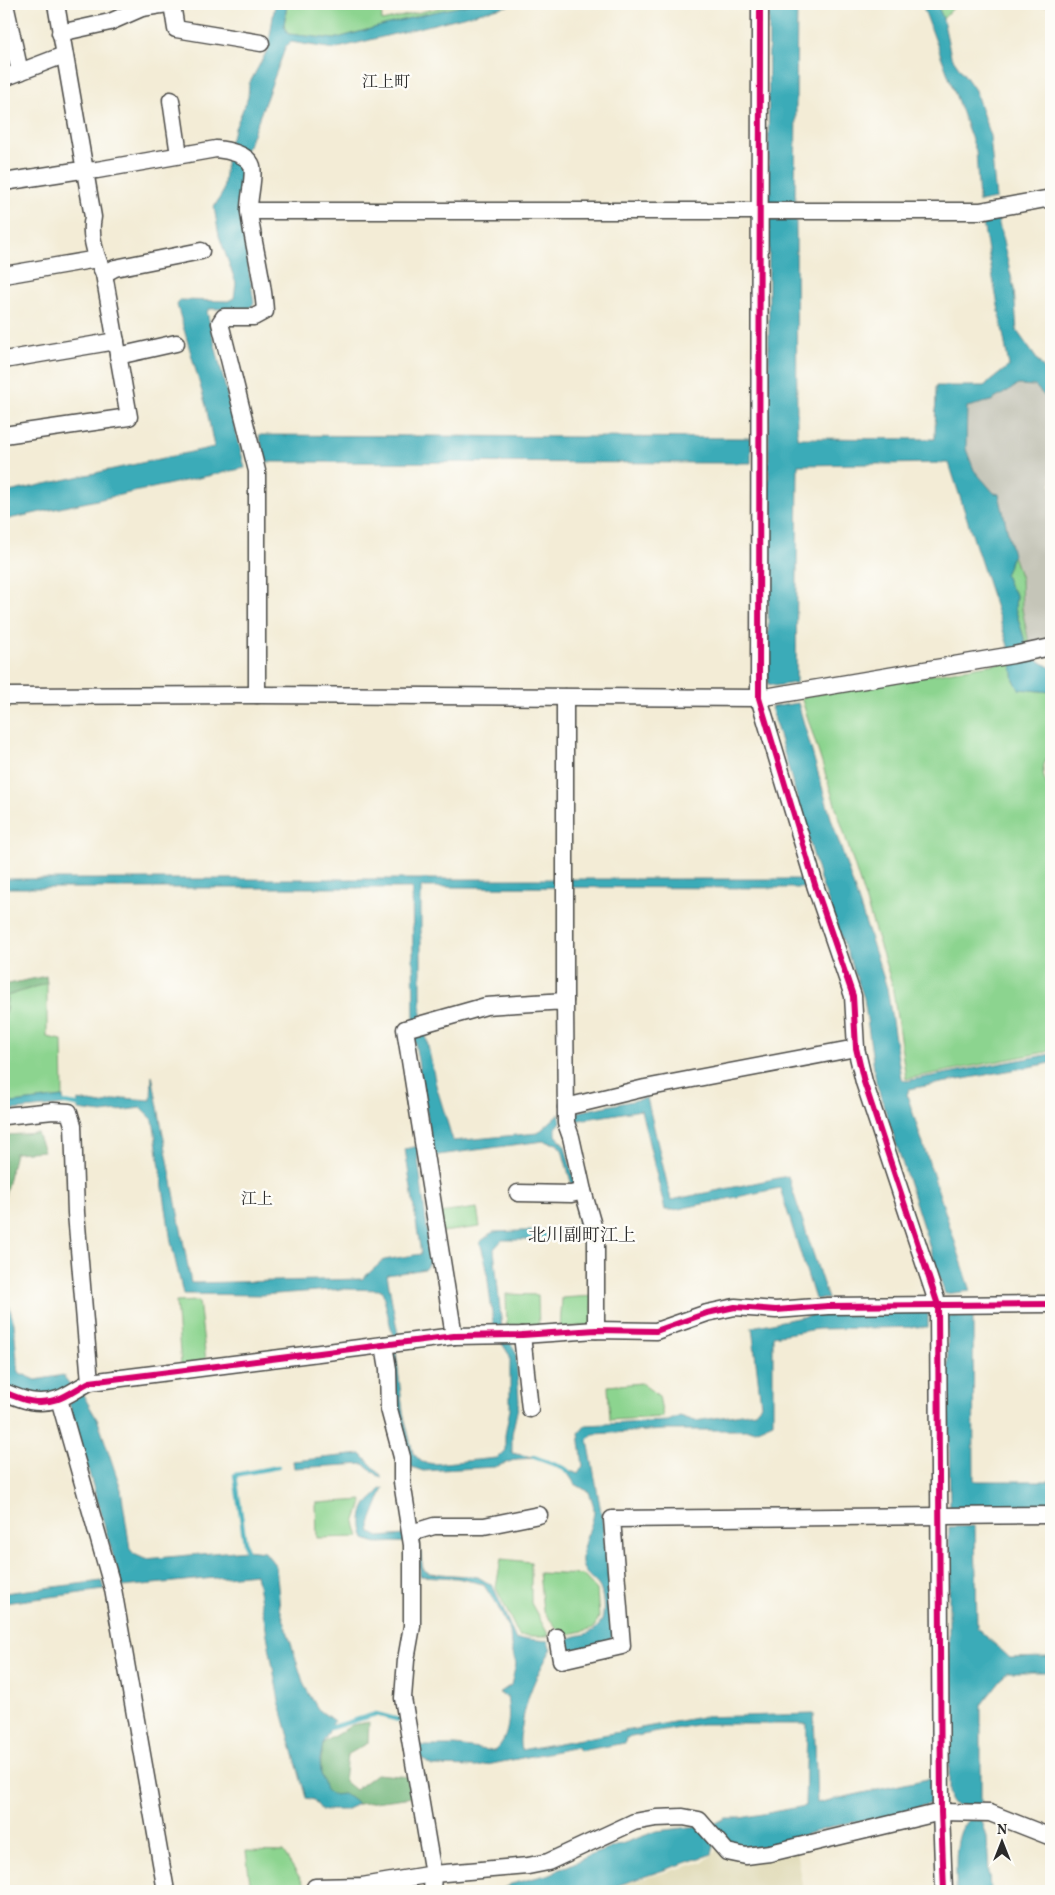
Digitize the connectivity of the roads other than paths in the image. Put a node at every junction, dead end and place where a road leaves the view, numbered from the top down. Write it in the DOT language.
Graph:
graph roads {
  1 [pos="5,4"];
  2 [pos="56,4"];
  3 [pos="167,4"];
  4 [pos="172,4"];
  5 [pos="760,4"];
  6 [pos="60,33"];
  7 [pos="261,43"];
  8 [pos="64,55"];
  9 [pos="20,72"];
  10 [pos="4,78"];
  11 [pos="170,100"];
  12 [pos="180,155"];
  13 [pos="85,170"];
  14 [pos="4,182"];
  15 [pos="1051,198"];
  16 [pos="249,211"];
  17 [pos="759,211"];
  18 [pos="201,251"];
  19 [pos="100,266"];
  20 [pos="4,276"];
  21 [pos="176,343"];
  22 [pos="117,348"];
  23 [pos="4,360"];
  24 [pos="4,435"];
  25 [pos="1051,646"];
  26 [pos="256,695"];
  27 [pos="4,696"];
  28 [pos="565,697"];
  29 [pos="759,698"];
  30 [pos="565,1001"];
  31 [pos="856,1048"];
  32 [pos="566,1114"];
  33 [pos="4,1116"];
  34 [pos="577,1192"];
  35 [pos="518,1193"];
  36 [pos="1051,1304"];
  37 [pos="952,1305"];
  38 [pos="596,1330"];
  39 [pos="508,1335"];
  40 [pos="454,1336"];
  41 [pos="392,1344"];
  42 [pos="74,1391"];
  43 [pos="4,1392"];
  44 [pos="530,1409"];
  45 [pos="539,1515"];
  46 [pos="1051,1515"];
  47 [pos="955,1516"];
  48 [pos="411,1539"];
  49 [pos="558,1643"];
  50 [pos="941,1798"];
  51 [pos="1051,1837"];
  52 [pos="433,1874"];
  53 [pos="315,1887"];
  54 [pos="166,1891"];
  55 [pos="432,1891"];
  56 [pos="944,1891"];
  1 -- 9 [label="street"];
  2 -- 6 [label="street"];
  3 -- 6 [label="street"];
  4 -- 7 [label="street"];
  5 -- 17 [label="street"];
  6 -- 8 [label="street"];
  8 -- 9 [label="street"];
  8 -- 13 [label="street"];
  9 -- 10 [label="street"];
  11 -- 12 [label="street"];
  12 -- 13 [label="street"];
  12 -- 16 [label="street"];
  13 -- 14 [label="street"];
  13 -- 19 [label="street"];
  15 -- 17 [label="street"];
  16 -- 17 [label="street"];
  16 -- 26 [label="street"];
  17 -- 29 [label="street"];
  18 -- 19 [label="street"];
  19 -- 20 [label="street"];
  19 -- 22 [label="street"];
  21 -- 22 [label="street"];
  22 -- 23 [label="street"];
  22 -- 24 [label="street"];
  25 -- 29 [label="street"];
  26 -- 27 [label="street"];
  26 -- 28 [label="street"];
  28 -- 29 [label="street"];
  28 -- 30 [label="street"];
  29 -- 31 [label="street"];
  30 -- 32 [label="street"];
  30 -- 40 [label="street"];
  31 -- 32 [label="street"];
  31 -- 37 [label="street"];
  32 -- 34 [label="street"];
  33 -- 42 [label="street"];
  34 -- 35 [label="street"];
  34 -- 38 [label="street"];
  36 -- 37 [label="street"];
  37 -- 38 [label="street"];
  37 -- 47 [label="street"];
  38 -- 39 [label="street"];
  39 -- 40 [label="street"];
  39 -- 44 [label="street"];
  40 -- 41 [label="street"];
  41 -- 42 [label="street"];
  41 -- 48 [label="street"];
  42 -- 43 [label="street"];
  42 -- 54 [label="street"];
  45 -- 48 [label="street"];
  46 -- 47 [label="street"];
  47 -- 49 [label="street"];
  47 -- 50 [label="street"];
  48 -- 52 [label="street"];
  50 -- 51 [label="street"];
  50 -- 52 [label="street"];
  50 -- 56 [label="street"];
  52 -- 53 [label="street"];
  52 -- 55 [label="street"];
}
